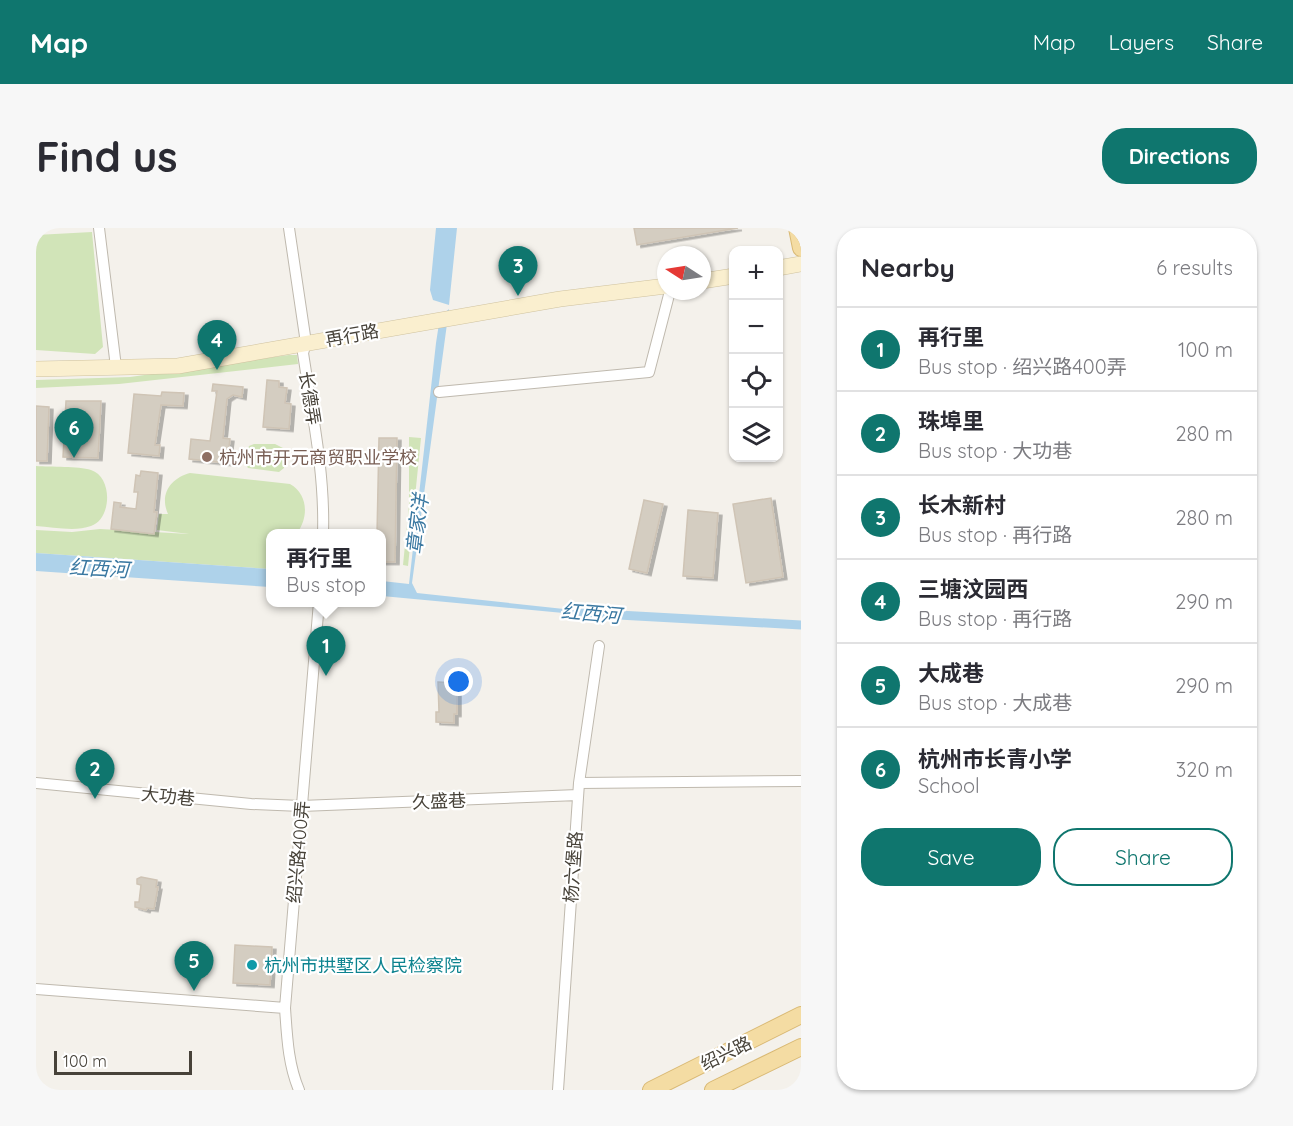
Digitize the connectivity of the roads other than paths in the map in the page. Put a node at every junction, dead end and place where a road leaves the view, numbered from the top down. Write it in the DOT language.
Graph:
graph roads {
  1 [pos="99,228"];
  2 [pos="289,228"];
  3 [pos="797,228"];
  4 [pos="801,248"];
  5 [pos="801,264"];
  6 [pos="783,267"];
  7 [pos="729,277"];
  8 [pos="711,280"];
  9 [pos="657,287"];
  10 [pos="668,300"];
  11 [pos="306,343"];
  12 [pos="116,367"];
  13 [pos="36,369"];
  14 [pos="439,392"];
  15 [pos="323,529"];
  16 [pos="319,607"];
  17 [pos="599,646"];
  18 [pos="801,781"];
  19 [pos="36,783"];
  20 [pos="578,789"];
  21 [pos="301,806"];
  22 [pos="36,989"];
  23 [pos="285,1008"];
  24 [pos="801,1015"];
  25 [pos="801,1047"];
  26 [pos="299,1090"];
  27 [pos="558,1090"];
  28 [pos="651,1090"];
  29 [pos="713,1090"];
  1 -- 12 [label="street"];
  2 -- 11 [label="street, 长德弄"];
  3 -- 4 [label="main road"];
  5 -- 6 [label="street"];
  7 -- 8 [label="street"];
  9 -- 11 [label="street, 再行路"];
  10 -- 14 [label="street"];
  11 -- 12 [label="street, 再行路"];
  11 -- 15 [label="street, 长德弄"];
  12 -- 13 [label="street, 再行路"];
  16 -- 21 [label="street, 绍兴路400弄"];
  17 -- 20 [label="street, 杨六堡路"];
  18 -- 20 [label="street, 久盛巷"];
  19 -- 21 [label="street, 大功巷"];
  20 -- 21 [label="street, 久盛巷"];
  20 -- 27 [label="street, 杨六堡路"];
  21 -- 23 [label="street, 绍兴路400弄"];
  22 -- 23 [label="street"];
  23 -- 26 [label="street, 绍兴路400弄"];
  24 -- 28 [label="main road, 绍兴路"];
  25 -- 29 [label="main road, 绍兴路"];
}
